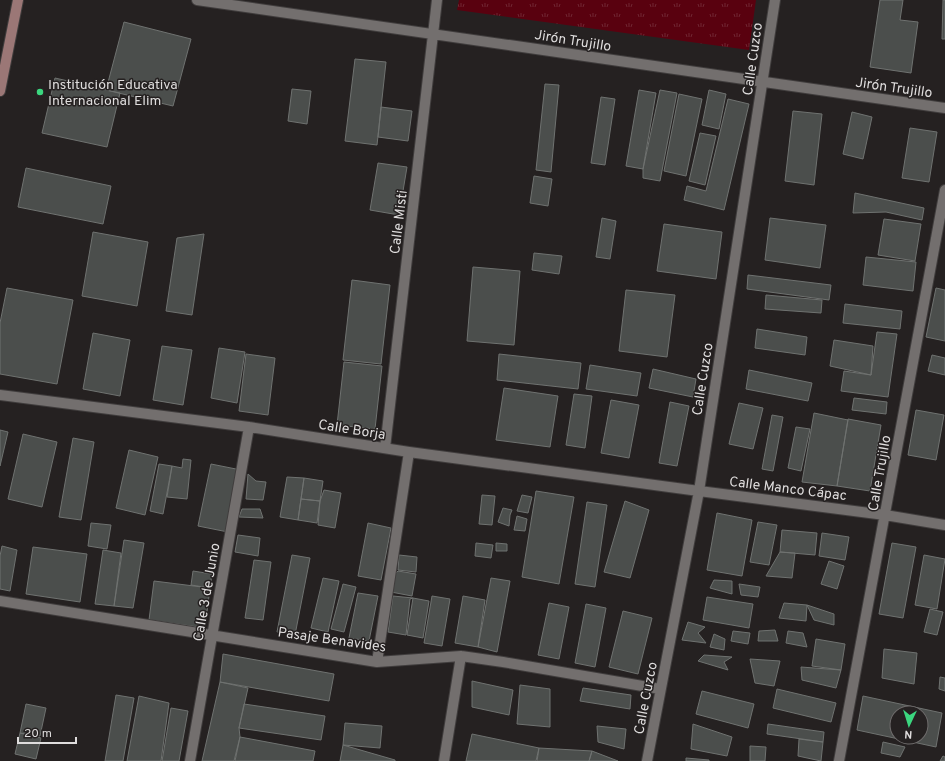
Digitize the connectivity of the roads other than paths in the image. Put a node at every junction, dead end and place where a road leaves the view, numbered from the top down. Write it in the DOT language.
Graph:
graph roads {
  1 [pos="18,0"];
  2 [pos="197,0"];
  3 [pos="437,0"];
  4 [pos="775,0"];
  5 [pos="434,34"];
  6 [pos="763,83"];
  7 [pos="0,91"];
  8 [pos="945,108"];
  9 [pos="945,190"];
  10 [pos="0,395"];
  11 [pos="249,427"];
  12 [pos="385,448"];
  13 [pos="409,452"];
  14 [pos="699,491"];
  15 [pos="885,515"];
  16 [pos="945,525"];
  17 [pos="0,601"];
  18 [pos="212,635"];
  19 [pos="461,656"];
  20 [pos="377,662"];
  21 [pos="660,689"];
  22 [pos="190,761"];
  23 [pos="444,761"];
  24 [pos="647,761"];
  25 [pos="839,761"];
  1 -- 7 [label="main road"];
  2 -- 5 [label="street, Jirón Trujillo"];
  3 -- 5 [label="street, Calle Misti"];
  4 -- 6 [label="street, Calle Cuzco"];
  5 -- 6 [label="street, Jirón Trujillo"];
  5 -- 12 [label="street, Calle Misti"];
  6 -- 8 [label="street, Jirón Trujillo"];
  6 -- 14 [label="street, Calle Cuzco"];
  9 -- 15 [label="street, Calle Trujillo"];
  10 -- 11 [label="street, Calle Borja"];
  11 -- 12 [label="street, Calle Borja"];
  11 -- 18 [label="street, Calle 3 de Junio"];
  12 -- 13 [label="street, Calle Borja"];
  13 -- 14 [label="street, Calle Borja"];
  13 -- 20 [label="street"];
  14 -- 15 [label="street, Calle Manco Cápac"];
  14 -- 21 [label="street, Calle Cuzco"];
  15 -- 16 [label="street, Calle Manco Cápac"];
  15 -- 25 [label="street, Calle Trujillo"];
  17 -- 18 [label="street, Pasaje Benavides"];
  18 -- 20 [label="street, Pasaje Benavides"];
  18 -- 22 [label="street, Calle 3 de Junio"];
  19 -- 20 [label="street, Pasaje Benavides"];
  19 -- 21 [label="street, Pasaje Benavides"];
  19 -- 23 [label="street"];
  21 -- 24 [label="street, Calle Cuzco"];
}
